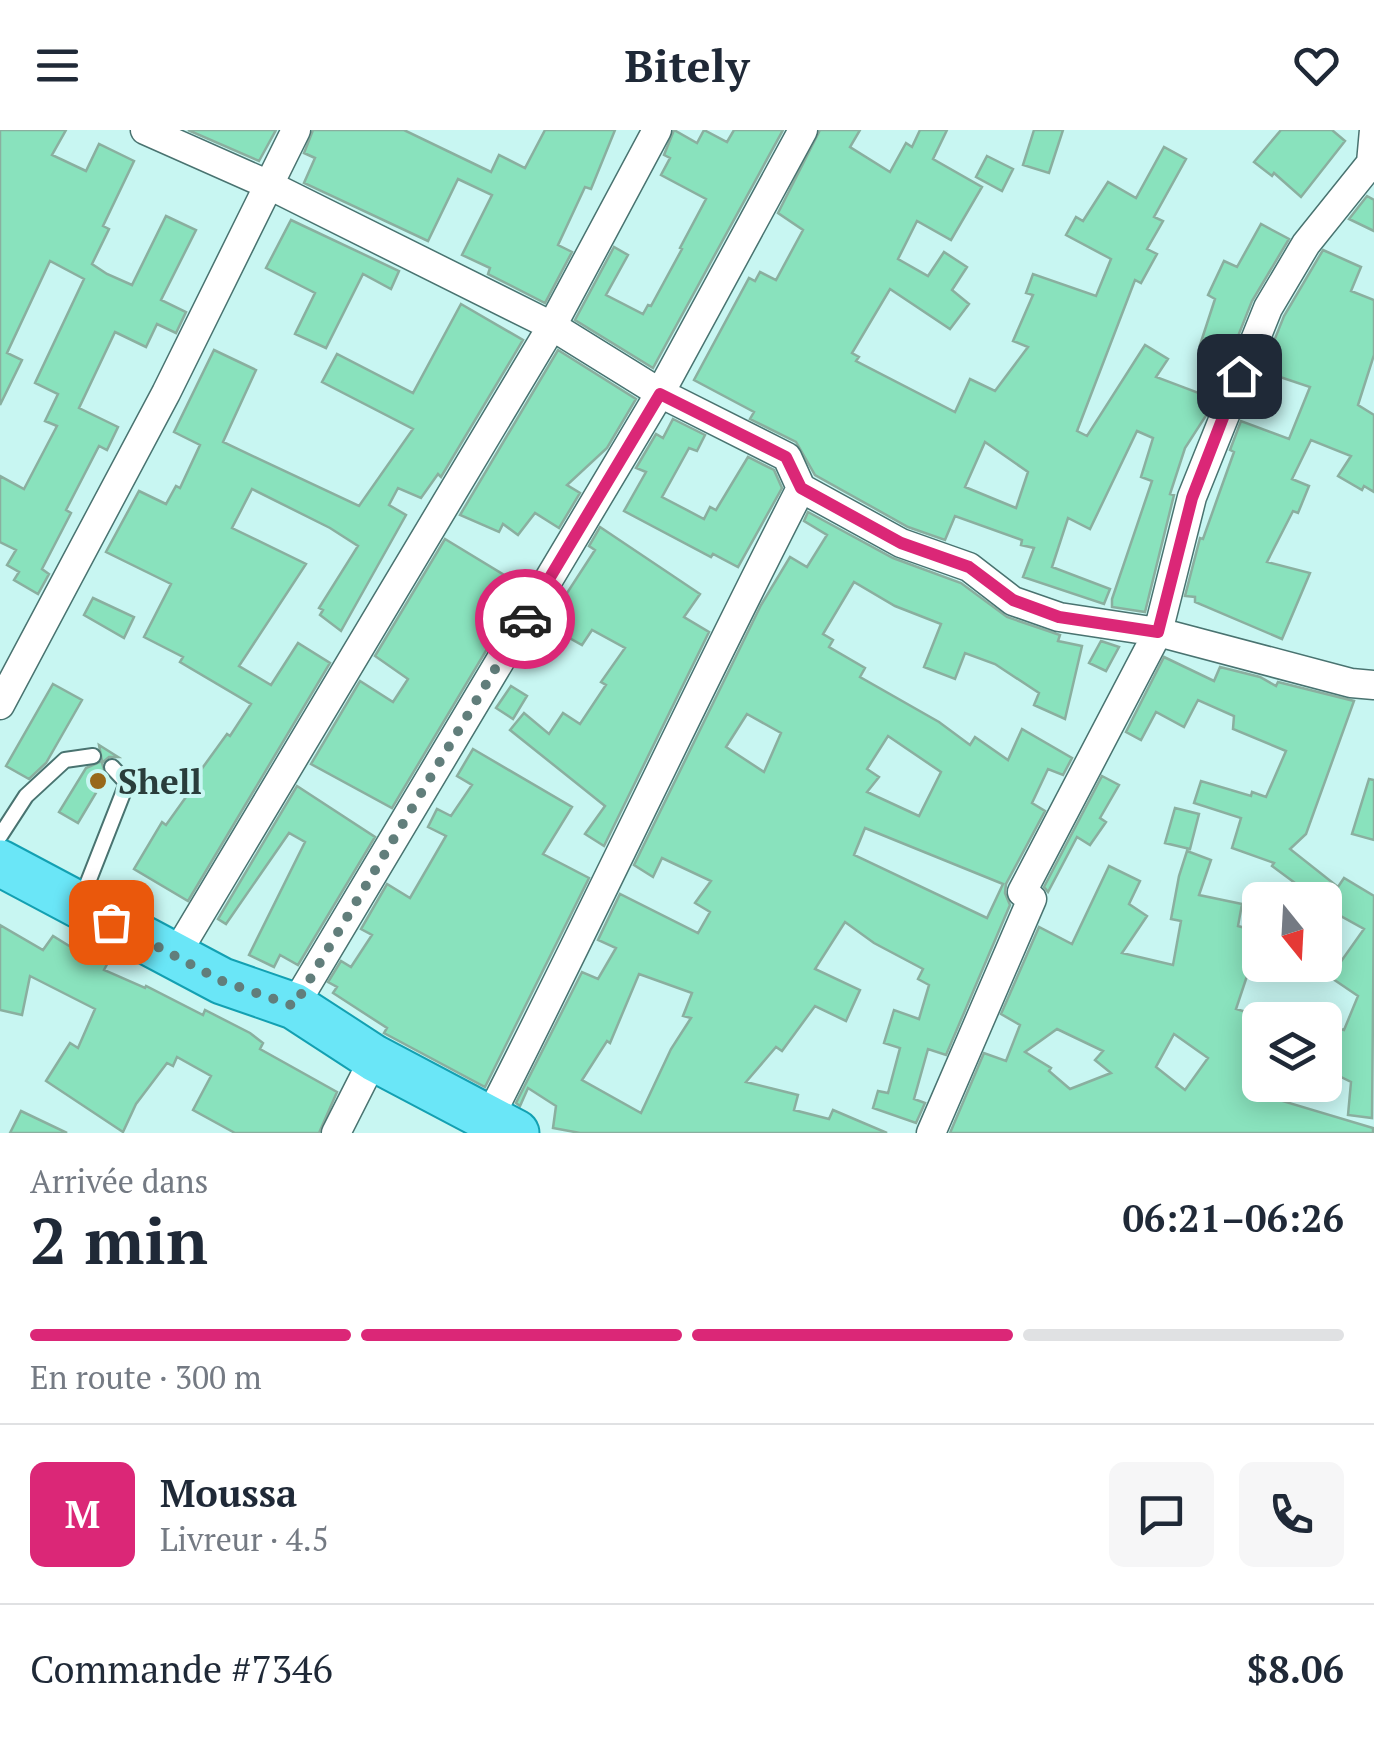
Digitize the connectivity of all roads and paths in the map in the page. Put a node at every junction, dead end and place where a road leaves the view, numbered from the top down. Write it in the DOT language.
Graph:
graph roads {
  1 [pos="145,130"];
  2 [pos="296,130"];
  3 [pos="657,130"];
  4 [pos="803,130"];
  5 [pos="1374,130"];
  6 [pos="269,184"];
  7 [pos="552,326"];
  8 [pos="660,394"];
  9 [pos="801,488"];
  10 [pos="1158,632"];
  11 [pos="1374,685"];
  12 [pos="0,705"];
  13 [pos="93,756"];
  14 [pos="112,767"];
  15 [pos="0,836"];
  16 [pos="0,863"];
  17 [pos="79,905"];
  18 [pos="175,956"];
  19 [pos="294,1006"];
  20 [pos="374,1058"];
  21 [pos="503,1126"];
  22 [pos="336,1133"];
  23 [pos="931,1133"];
  1 -- 6 [label="street"];
  2 -- 6 [label="street"];
  3 -- 7 [label="street"];
  4 -- 8 [label="street"];
  5 -- 10 [label="street"];
  6 -- 7 [label="street"];
  6 -- 12 [label="street"];
  7 -- 8 [label="street"];
  7 -- 18 [label="street"];
  8 -- 9 [label="street"];
  8 -- 19 [label="street"];
  9 -- 10 [label="street"];
  9 -- 21 [label="street"];
  10 -- 11 [label="street"];
  10 -- 23 [label="street"];
  13 -- 15 [label="lane"];
  14 -- 17 [label="lane"];
  16 -- 17 [label="main road"];
  17 -- 18 [label="main road"];
  18 -- 19 [label="main road"];
  19 -- 20 [label="main road"];
  20 -- 21 [label="main road"];
  20 -- 22 [label="street"];
}
